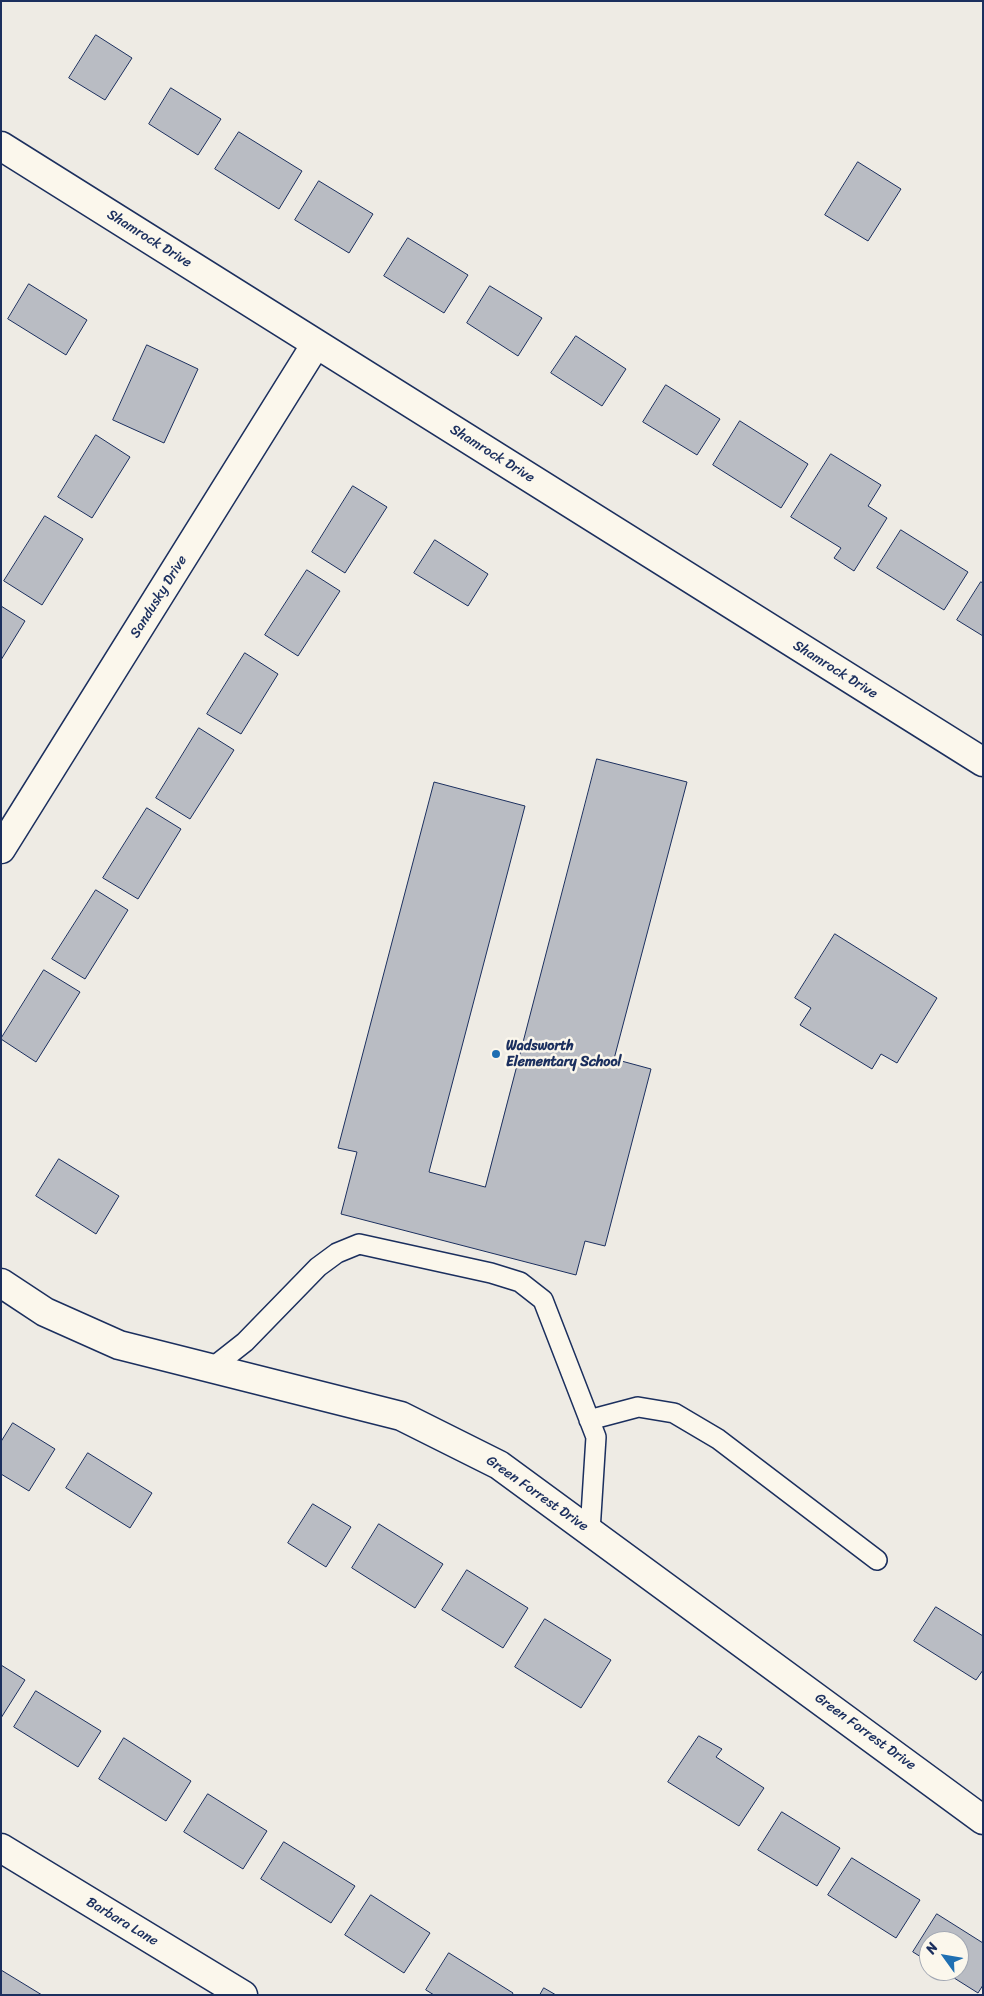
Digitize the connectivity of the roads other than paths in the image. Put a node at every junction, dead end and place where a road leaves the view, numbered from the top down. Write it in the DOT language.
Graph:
graph roads {
  1 [pos="1,146"];
  2 [pos="316,344"];
  3 [pos="983,762"];
  4 [pos="1,850"];
  5 [pos="1,1283"];
  6 [pos="212,1368"];
  7 [pos="589,1420"];
  8 [pos="590,1531"];
  9 [pos="877,1560"];
  10 [pos="983,1820"];
  11 [pos="1,1848"];
  12 [pos="243,1995"];
  1 -- 2 [label="street, Shamrock Drive"];
  2 -- 3 [label="street, Shamrock Drive"];
  2 -- 4 [label="street, Sandusky Drive"];
  5 -- 6 [label="street, Green Forrest Drive"];
  6 -- 7 [label="lane"];
  6 -- 8 [label="street, Green Forrest Drive"];
  7 -- 8 [label="lane"];
  7 -- 9 [label="lane"];
  8 -- 10 [label="street, Green Forrest Drive"];
  11 -- 12 [label="street, Barbara Lane"];
}
